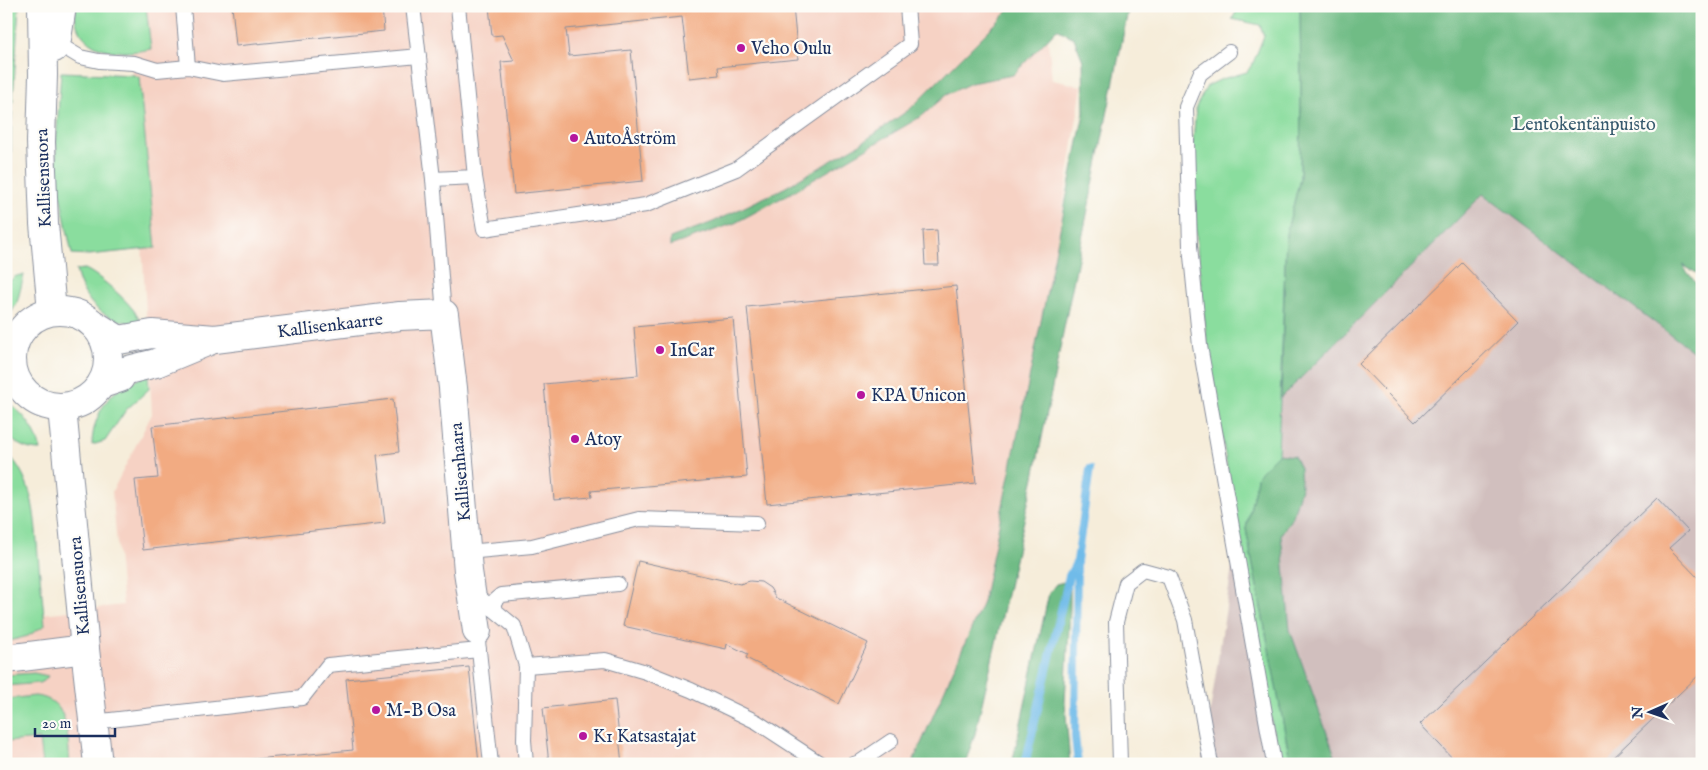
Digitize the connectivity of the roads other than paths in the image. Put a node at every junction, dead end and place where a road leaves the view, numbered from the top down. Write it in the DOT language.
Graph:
graph roads {
  1 [pos="42,6"];
  2 [pos="62,6"];
  3 [pos="183,6"];
  4 [pos="413,6"];
  5 [pos="458,6"];
  6 [pos="906,6"];
  7 [pos="57,39"];
  8 [pos="1229,52"];
  9 [pos="419,56"];
  10 [pos="188,67"];
  11 [pos="43,74"];
  12 [pos="475,176"];
  13 [pos="433,179"];
  14 [pos="52,311"];
  15 [pos="444,314"];
  16 [pos="95,325"];
  17 [pos="12,339"];
  18 [pos="215,339"];
  19 [pos="102,384"];
  20 [pos="14,387"];
  21 [pos="62,408"];
  22 [pos="757,523"];
  23 [pos="467,552"];
  24 [pos="618,584"];
  25 [pos="472,592"];
  26 [pos="493,609"];
  27 [pos="478,640"];
  28 [pos="85,649"];
  29 [pos="6,658"];
  30 [pos="526,666"];
  31 [pos="94,722"];
  32 [pos="891,741"];
  33 [pos="98,764"];
  34 [pos="491,764"];
  35 [pos="526,764"];
  36 [pos="820,764"];
  37 [pos="854,764"];
  38 [pos="1120,764"];
  39 [pos="1211,764"];
  40 [pos="1274,764"];
  1 -- 11 [label="street, Kallisensuora"];
  2 -- 7 [label="street, Kallisensuora"];
  3 -- 10 [label="lane"];
  4 -- 9 [label="lane"];
  5 -- 12 [label="lane"];
  6 -- 12 [label="lane"];
  7 -- 10 [label="lane"];
  7 -- 11 [label="street, Kallisensuora"];
  8 -- 40 [label="lane"];
  9 -- 10 [label="lane"];
  9 -- 13 [label="lane"];
  11 -- 14 [label="street, Kallisensuora"];
  12 -- 13 [label="lane"];
  13 -- 15 [label="lane"];
  14 -- 16 [label="street"];
  14 -- 17 [label="street"];
  15 -- 18 [label="street, Kallisenkaarre"];
  15 -- 23 [label="street, Kallisenhaara"];
  16 -- 18 [label="street, Kallisenkaarre"];
  16 -- 19 [label="street"];
  17 -- 20 [label="street"];
  18 -- 19 [label="street, Kallisenkaarre"];
  19 -- 21 [label="street"];
  20 -- 21 [label="street"];
  21 -- 28 [label="street, Kallisensuora"];
  22 -- 23 [label="lane"];
  23 -- 25 [label="street, Kallisenhaara"];
  24 -- 26 [label="lane"];
  25 -- 26 [label="lane"];
  25 -- 27 [label="street, Kallisenhaara"];
  26 -- 30 [label="lane"];
  27 -- 31 [label="lane"];
  27 -- 34 [label="lane"];
  28 -- 29 [label="street"];
  28 -- 31 [label="street, Kallisensuora"];
  30 -- 35 [label="lane"];
  30 -- 36 [label="lane"];
  31 -- 33 [label="street, Kallisensuora"];
  32 -- 37 [label="lane"];
  38 -- 39 [label="lane"];
}
